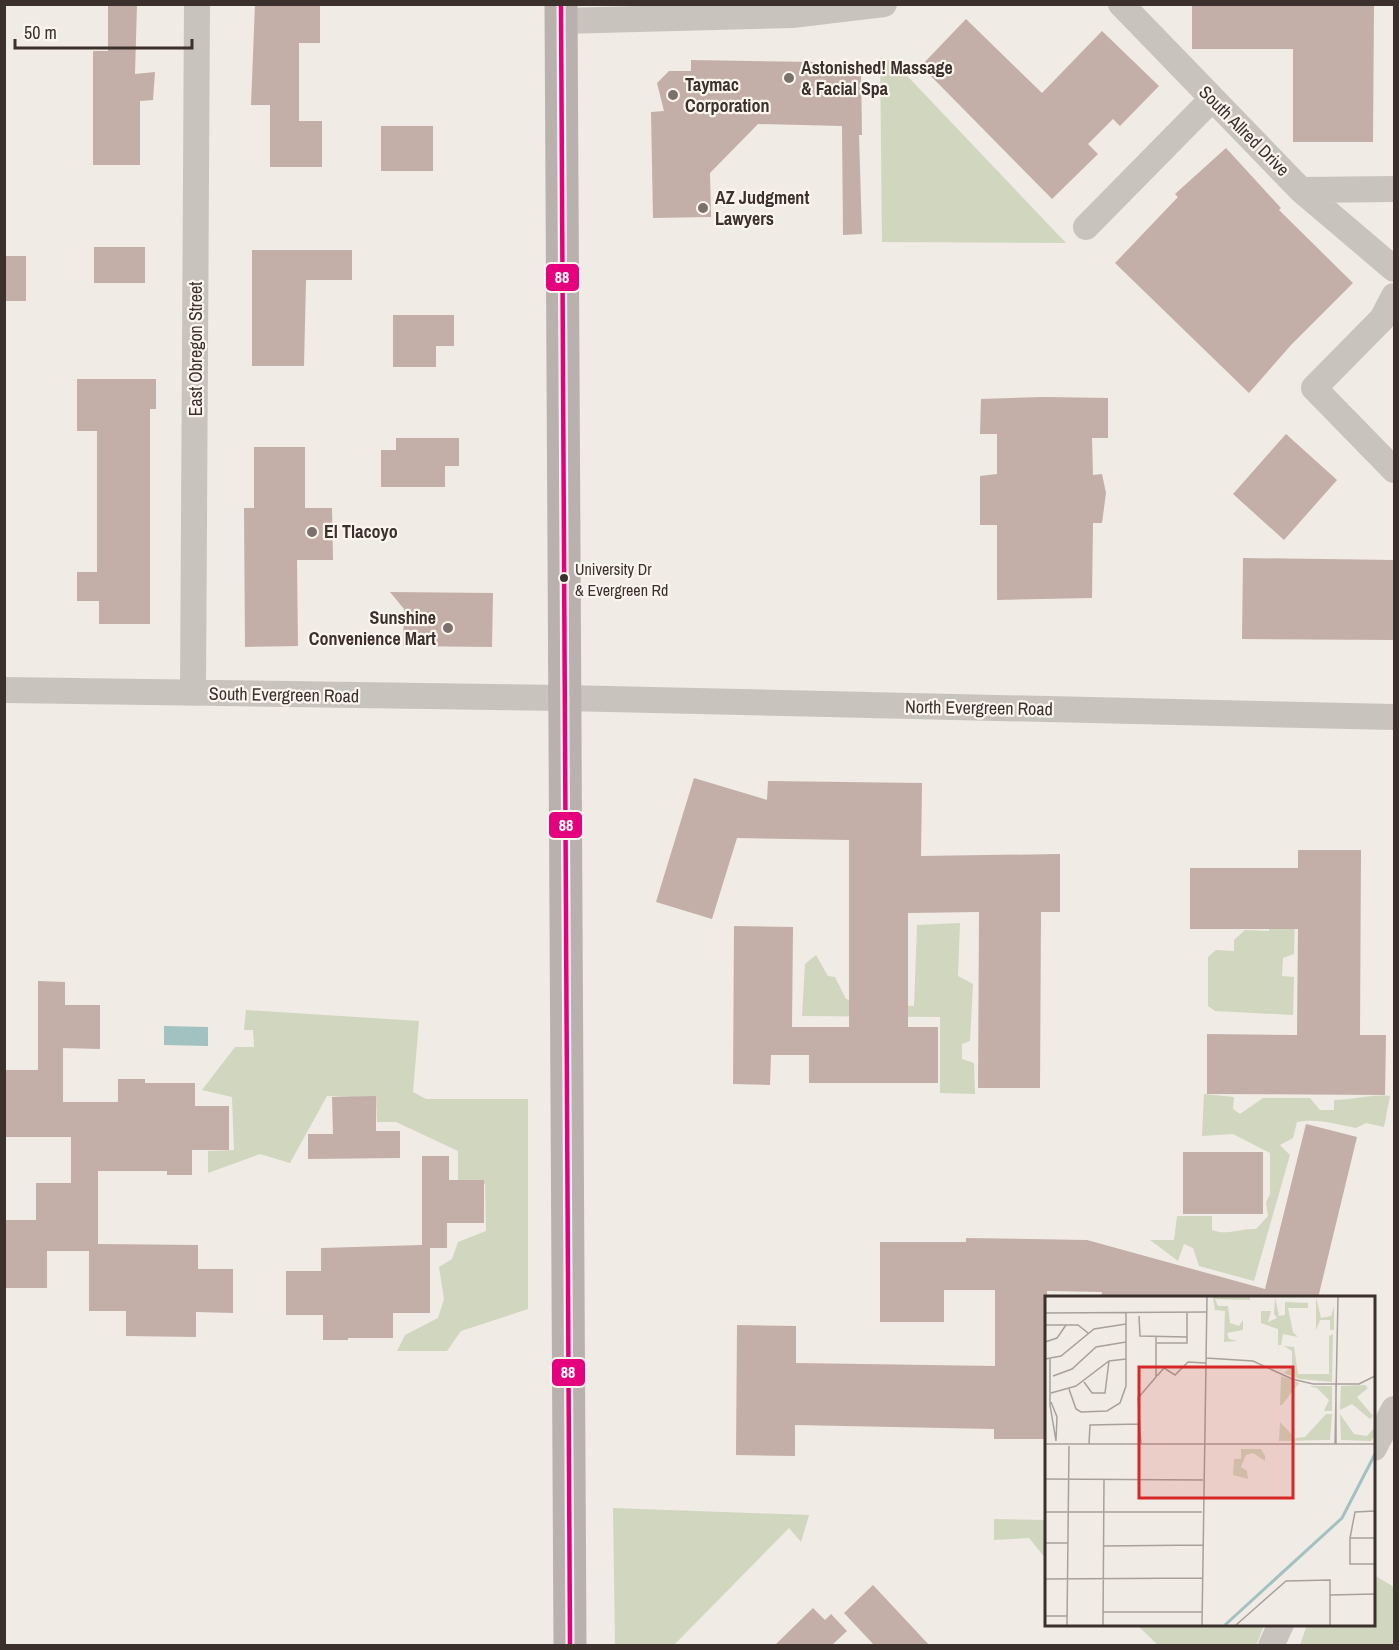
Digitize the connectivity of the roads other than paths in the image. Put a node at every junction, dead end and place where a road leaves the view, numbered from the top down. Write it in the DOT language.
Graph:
graph roads {
  1 [pos="197,4"];
  2 [pos="884,4"];
  3 [pos="1121,4"];
  4 [pos="792,10"];
  5 [pos="561,13"];
  6 [pos="1212,99"];
  7 [pos="1395,189"];
  8 [pos="1302,190"];
  9 [pos="1086,227"];
  10 [pos="1395,269"];
  11 [pos="1395,296"];
  12 [pos="1395,470"];
  13 [pos="4,690"];
  14 [pos="194,693"];
  15 [pos="564,698"];
  16 [pos="1395,717"];
  17 [pos="1395,1409"];
  18 [pos="1375,1446"];
  19 [pos="1280,1626"];
  20 [pos="570,1646"];
  21 [pos="1271,1646"];
  1 -- 14 [label="street, East Obregon Street"];
  2 -- 4 [label="street"];
  3 -- 6 [label="street, South Allred Drive"];
  4 -- 5 [label="street"];
  5 -- 15 [label="main road"];
  6 -- 8 [label="street, South Allred Drive"];
  6 -- 9 [label="street"];
  7 -- 8 [label="street, South Allred Drive"];
  8 -- 10 [label="street"];
  11 -- 12 [label="street"];
  13 -- 14 [label="street, South Evergreen Road"];
  14 -- 15 [label="street, South Evergreen Road"];
  15 -- 16 [label="street, North Evergreen Road"];
  15 -- 20 [label="main road"];
  17 -- 18 [label="street"];
  19 -- 21 [label="street"];
}
